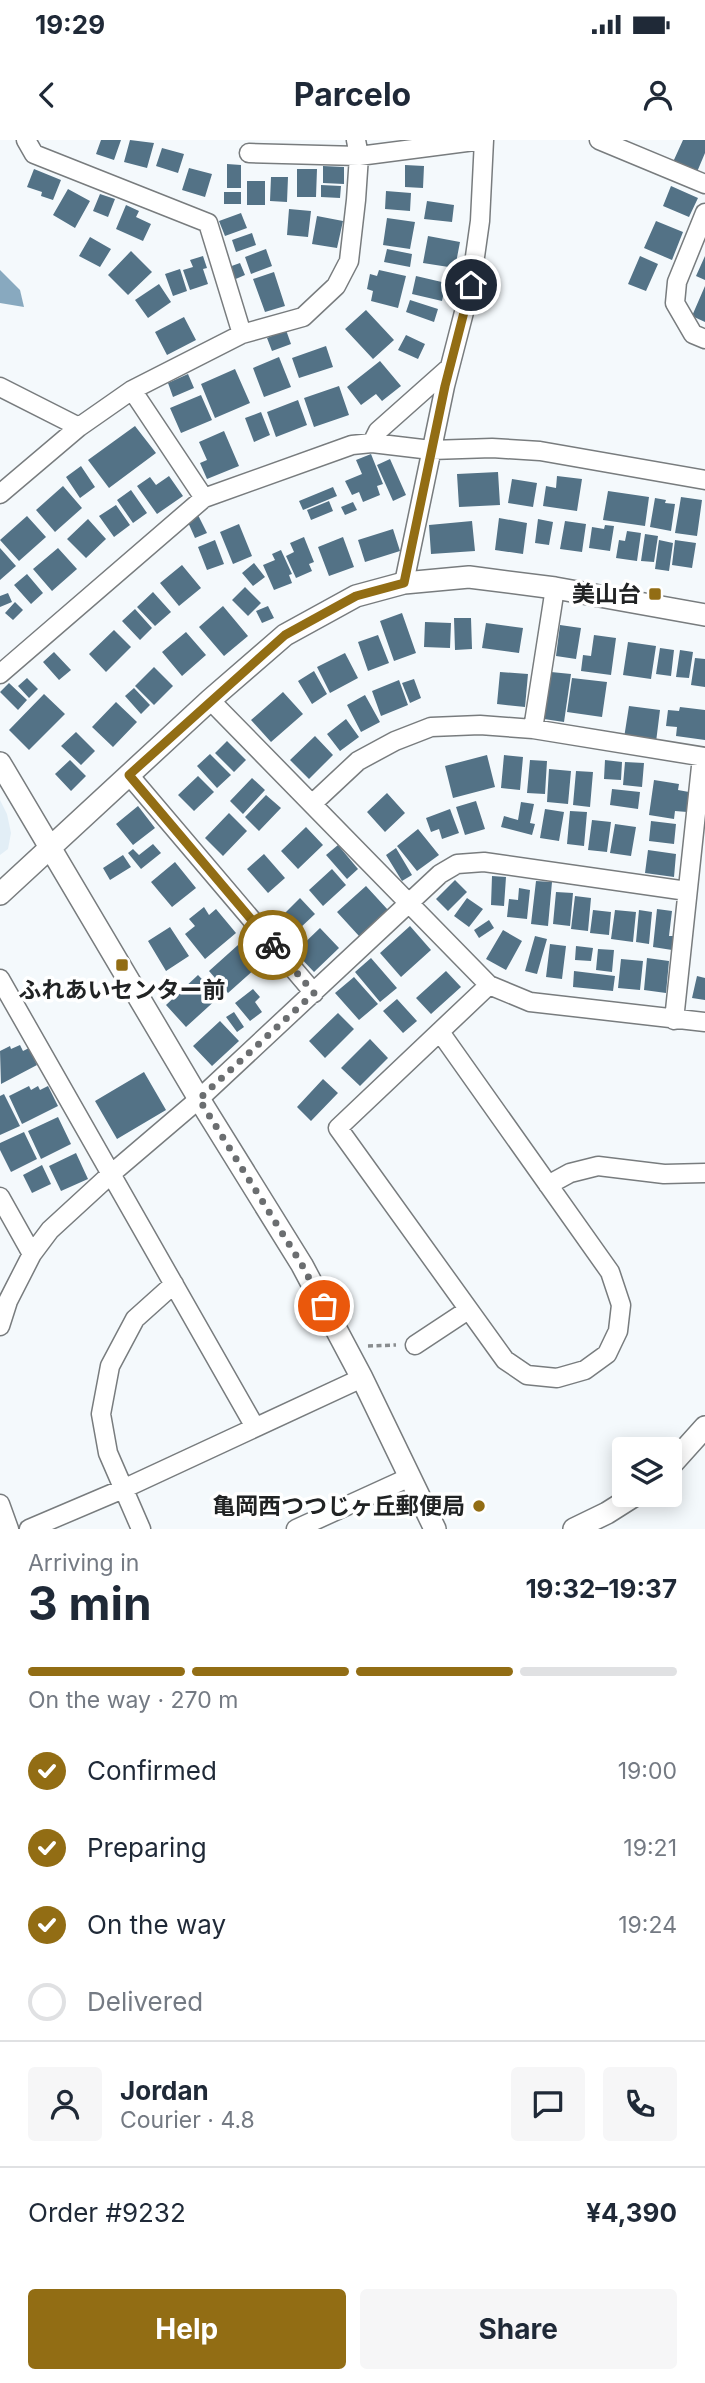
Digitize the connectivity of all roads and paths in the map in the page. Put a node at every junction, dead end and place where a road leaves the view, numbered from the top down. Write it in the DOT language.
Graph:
graph roads {
  1 [pos="26,140"];
  2 [pos="483,140"];
  3 [pos="604,141"];
  4 [pos="278,147"];
  5 [pos="357,148"];
  6 [pos="249,153"];
  7 [pos="705,184"];
  8 [pos="705,213"];
  9 [pos="242,334"];
  10 [pos="705,339"];
  11 [pos="450,367"];
  12 [pos="0,387"];
  13 [pos="132,390"];
  14 [pos="79,427"];
  15 [pos="372,443"];
  16 [pos="431,450"];
  17 [pos="705,480"];
  18 [pos="0,494"];
  19 [pos="204,498"];
  20 [pos="404,583"];
  21 [pos="555,588"];
  22 [pos="705,615"];
  23 [pos="0,674"];
  24 [pos="210,700"];
  25 [pos="533,729"];
  26 [pos="704,757"];
  27 [pos="0,763"];
  28 [pos="129,775"];
  29 [pos="312,804"];
  30 [pos="49,849"];
  31 [pos="687,891"];
  32 [pos="0,894"];
  33 [pos="410,903"];
  34 [pos="0,979"];
  35 [pos="489,985"];
  36 [pos="314,993"];
  37 [pos="674,1020"];
  38 [pos="705,1022"];
  39 [pos="440,1032"];
  40 [pos="199,1099"];
  41 [pos="705,1173"];
  42 [pos="111,1174"];
  43 [pos="548,1185"];
  44 [pos="0,1196"];
  45 [pos="32,1254"];
  46 [pos="174,1284"];
  47 [pos="468,1310"];
  48 [pos="0,1326"];
  49 [pos="415,1345"];
  50 [pos="345,1346"];
  51 [pos="362,1378"];
  52 [pos="256,1427"];
  53 [pos="705,1427"];
  54 [pos="682,1453"];
  55 [pos="410,1477"];
  56 [pos="123,1489"];
  57 [pos="0,1504"];
  58 [pos="616,1507"];
  59 [pos="9,1529"];
  60 [pos="29,1529"];
  61 [pos="141,1529"];
  62 [pos="296,1529"];
  63 [pos="435,1529"];
  64 [pos="574,1529"];
  1 -- 9 [label="street"];
  2 -- 5 [label="street"];
  2 -- 11 [label="street"];
  3 -- 7 [label="street"];
  4 -- 5 [label="street"];
  4 -- 6 [label="street"];
  5 -- 9 [label="street"];
  8 -- 10 [label="street"];
  9 -- 13 [label="street"];
  11 -- 15 [label="street"];
  11 -- 16 [label="street"];
  12 -- 14 [label="street"];
  13 -- 14 [label="street"];
  13 -- 19 [label="street"];
  14 -- 18 [label="street"];
  15 -- 16 [label="street"];
  15 -- 19 [label="street"];
  16 -- 17 [label="street"];
  16 -- 20 [label="street"];
  19 -- 23 [label="street"];
  20 -- 21 [label="street"];
  20 -- 24 [label="street"];
  21 -- 22 [label="street"];
  21 -- 25 [label="street"];
  24 -- 28 [label="street"];
  24 -- 29 [label="street"];
  25 -- 26 [label="street"];
  25 -- 29 [label="street"];
  26 -- 31 [label="street"];
  27 -- 30 [label="street"];
  28 -- 30 [label="street"];
  28 -- 36 [label="street"];
  29 -- 33 [label="street"];
  30 -- 32 [label="street"];
  30 -- 40 [label="street"];
  31 -- 33 [label="street"];
  31 -- 37 [label="street"];
  33 -- 35 [label="street"];
  33 -- 36 [label="street"];
  34 -- 42 [label="street"];
  35 -- 37 [label="street"];
  35 -- 39 [label="street"];
  36 -- 40 [label="street"];
  37 -- 38 [label="street"];
  39 -- 43 [label="street"];
  39 -- 47 [label="street"];
  40 -- 42 [label="street"];
  40 -- 50 [label="street"];
  41 -- 43 [label="street"];
  42 -- 45 [label="street"];
  42 -- 46 [label="street"];
  43 -- 47 [label="street"];
  44 -- 45 [label="street"];
  45 -- 48 [label="street"];
  46 -- 52 [label="street"];
  46 -- 56 [label="street"];
  47 -- 49 [label="street"];
  49 -- 50 [label="path"];
  50 -- 51 [label="street"];
  51 -- 52 [label="street"];
  51 -- 55 [label="street"];
  52 -- 56 [label="street"];
  53 -- 54 [label="street"];
  55 -- 62 [label="street"];
  55 -- 63 [label="street"];
  56 -- 60 [label="street"];
  56 -- 61 [label="street"];
  57 -- 59 [label="street"];
  58 -- 64 [label="street"];
}
